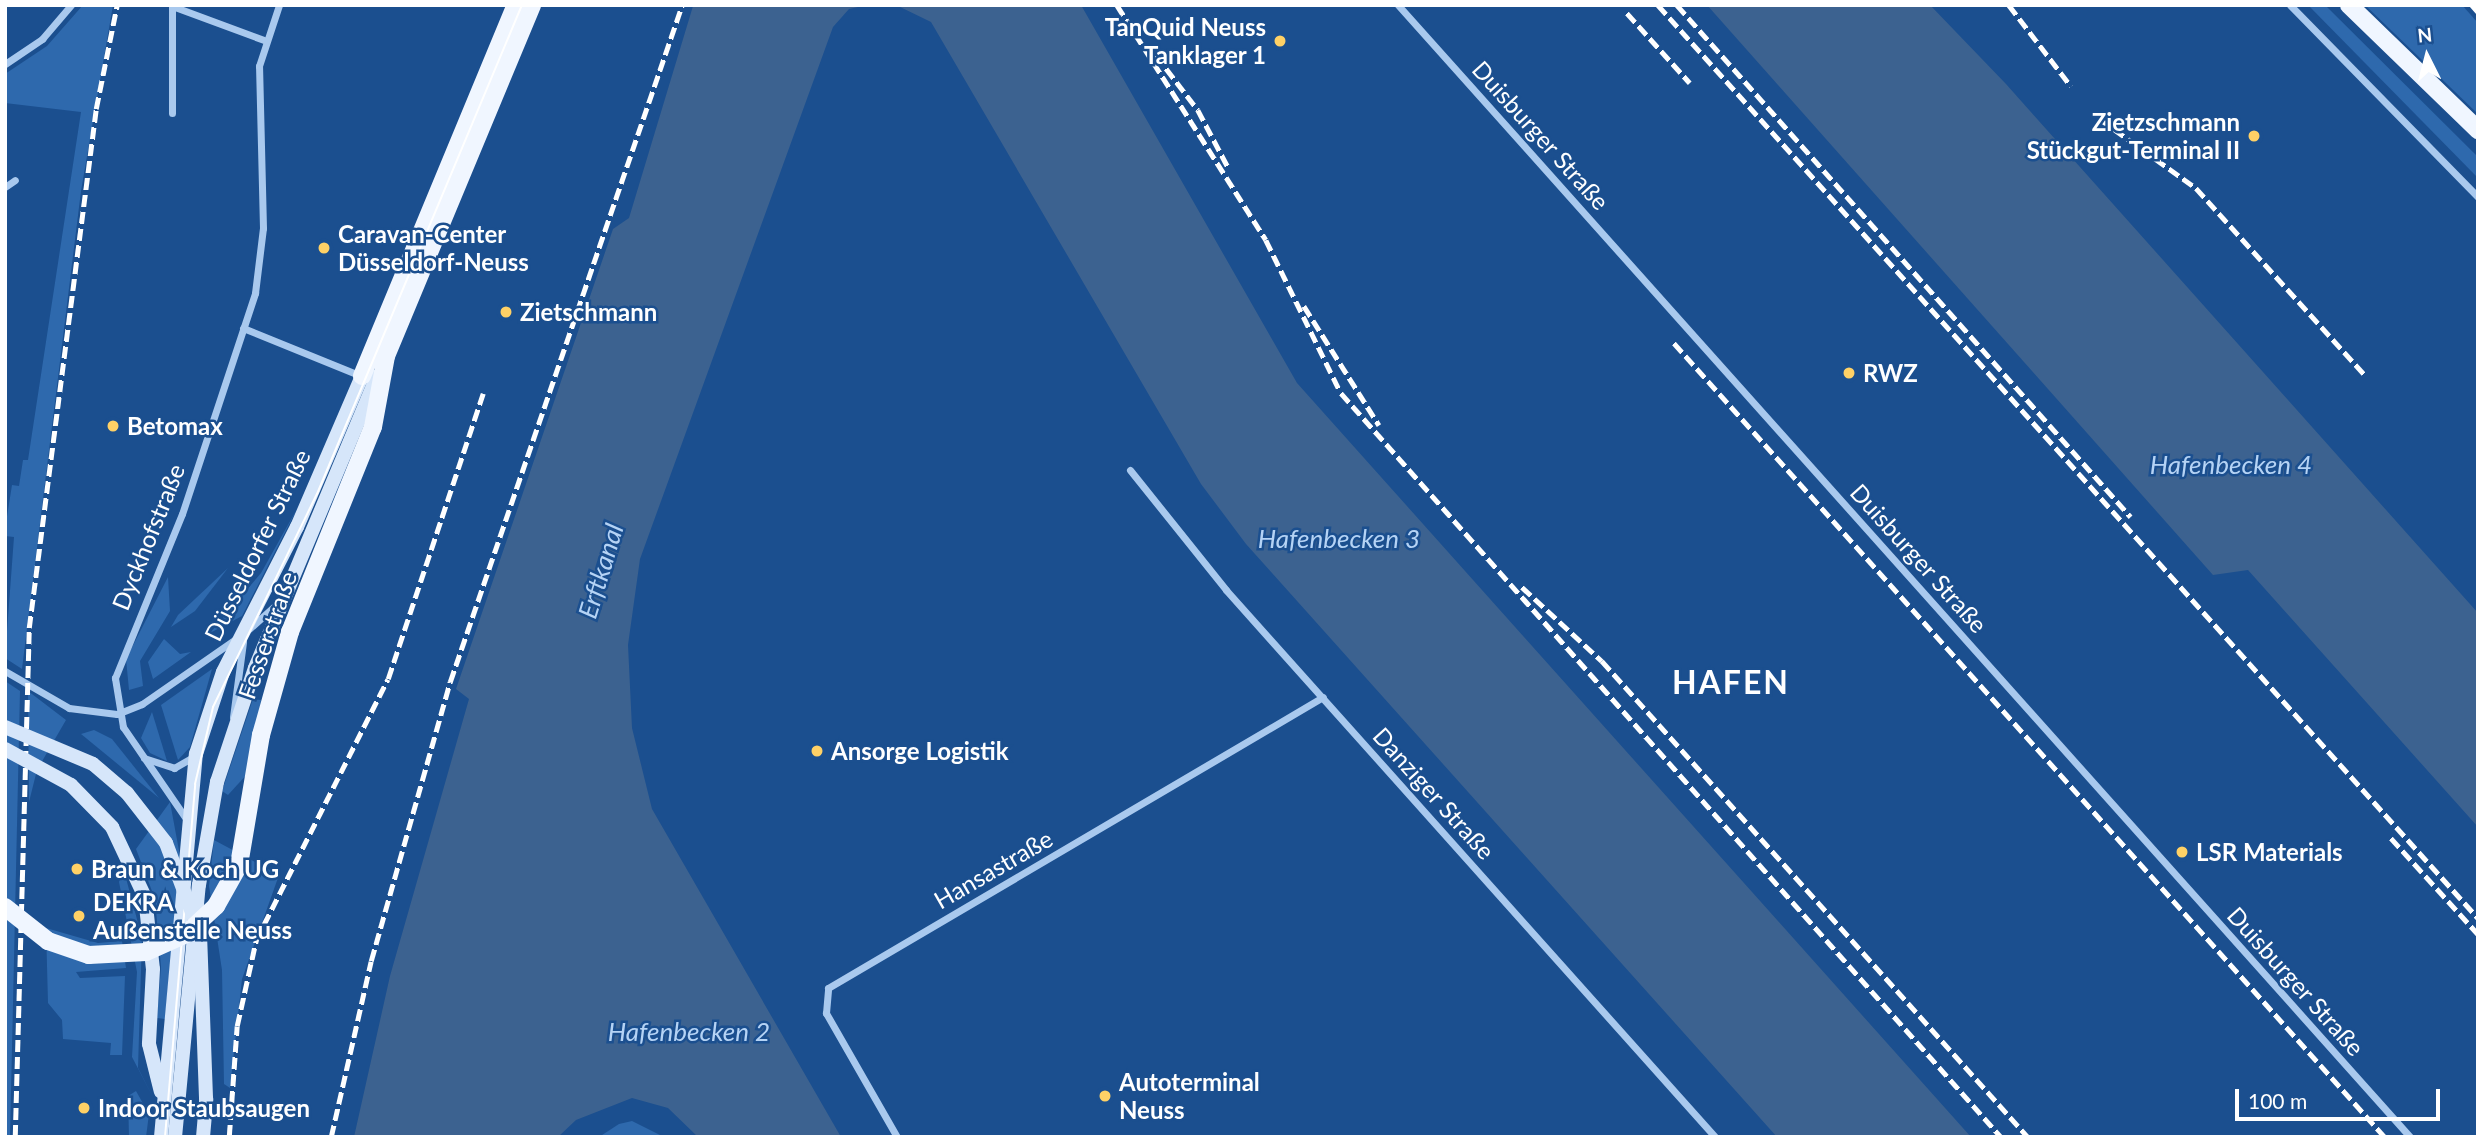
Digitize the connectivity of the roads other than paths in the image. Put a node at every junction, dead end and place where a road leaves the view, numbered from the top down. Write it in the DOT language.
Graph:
graph roads {
  1 [pos="72,5"];
  2 [pos="279,5"];
  3 [pos="516,5"];
  4 [pos="533,5"];
  5 [pos="1398,5"];
  6 [pos="2290,5"];
  7 [pos="2349,5"];
  8 [pos="264,40"];
  9 [pos="5,64"];
  10 [pos="173,113"];
  11 [pos="2478,130"];
  12 [pos="15,180"];
  13 [pos="5,187"];
  14 [pos="2478,197"];
  15 [pos="243,328"];
  16 [pos="386,356"];
  17 [pos="362,376"];
  18 [pos="1130,470"];
  19 [pos="285,596"];
  20 [pos="242,635"];
  21 [pos="5,671"];
  22 [pos="1323,697"];
  23 [pos="117,714"];
  24 [pos="5,727"];
  25 [pos="227,745"];
  26 [pos="5,749"];
  27 [pos="196,754"];
  28 [pos="143,757"];
  29 [pos="187,821"];
  30 [pos="5,907"];
  31 [pos="161,1133"];
  32 [pos="175,1137"];
  33 [pos="203,1137"];
  34 [pos="897,1137"];
  35 [pos="1715,1137"];
  36 [pos="2410,1137"];
  1 -- 9 [label="street"];
  2 -- 8 [label="street, Dyckhofstraße"];
  3 -- 17 [label="main road, Düsseldorfer Straße"];
  4 -- 16 [label="main road, Düsseldorfer Straße"];
  5 -- 36 [label="street, Duisburger Straße"];
  6 -- 14 [label="street"];
  7 -- 11 [label="main road"];
  8 -- 10 [label="street"];
  8 -- 15 [label="street, Dyckhofstraße"];
  12 -- 13 [label="street"];
  15 -- 17 [label="street"];
  15 -- 23 [label="street, Dyckhofstraße"];
  16 -- 19 [label="main road, Düsseldorfer Straße"];
  16 -- 30 [label="main road, Fesserstraße, bridge"];
  17 -- 20 [label="main road, Düsseldorfer Straße"];
  18 -- 22 [label="street, Danziger Straße"];
  19 -- 20 [label="street"];
  19 -- 25 [label="main road, Düsseldorfer Straße"];
  20 -- 23 [label="street"];
  20 -- 25 [label="street"];
  20 -- 27 [label="main road, Düsseldorfer Straße"];
  21 -- 23 [label="street"];
  22 -- 34 [label="street, Hansastraße"];
  22 -- 35 [label="street, Danziger Straße"];
  23 -- 28 [label="street, Dyckhofstraße"];
  24 -- 33 [label="main road, bridge"];
  25 -- 32 [label="main road, Düsseldorfer Straße"];
  26 -- 31 [label="main road, bridge"];
  27 -- 28 [label="street"];
  27 -- 29 [label="main road, Düsseldorfer Straße"];
  28 -- 29 [label="street, Dyckhofstraße"];
  29 -- 31 [label="main road, Düsseldorfer Straße"];
}
